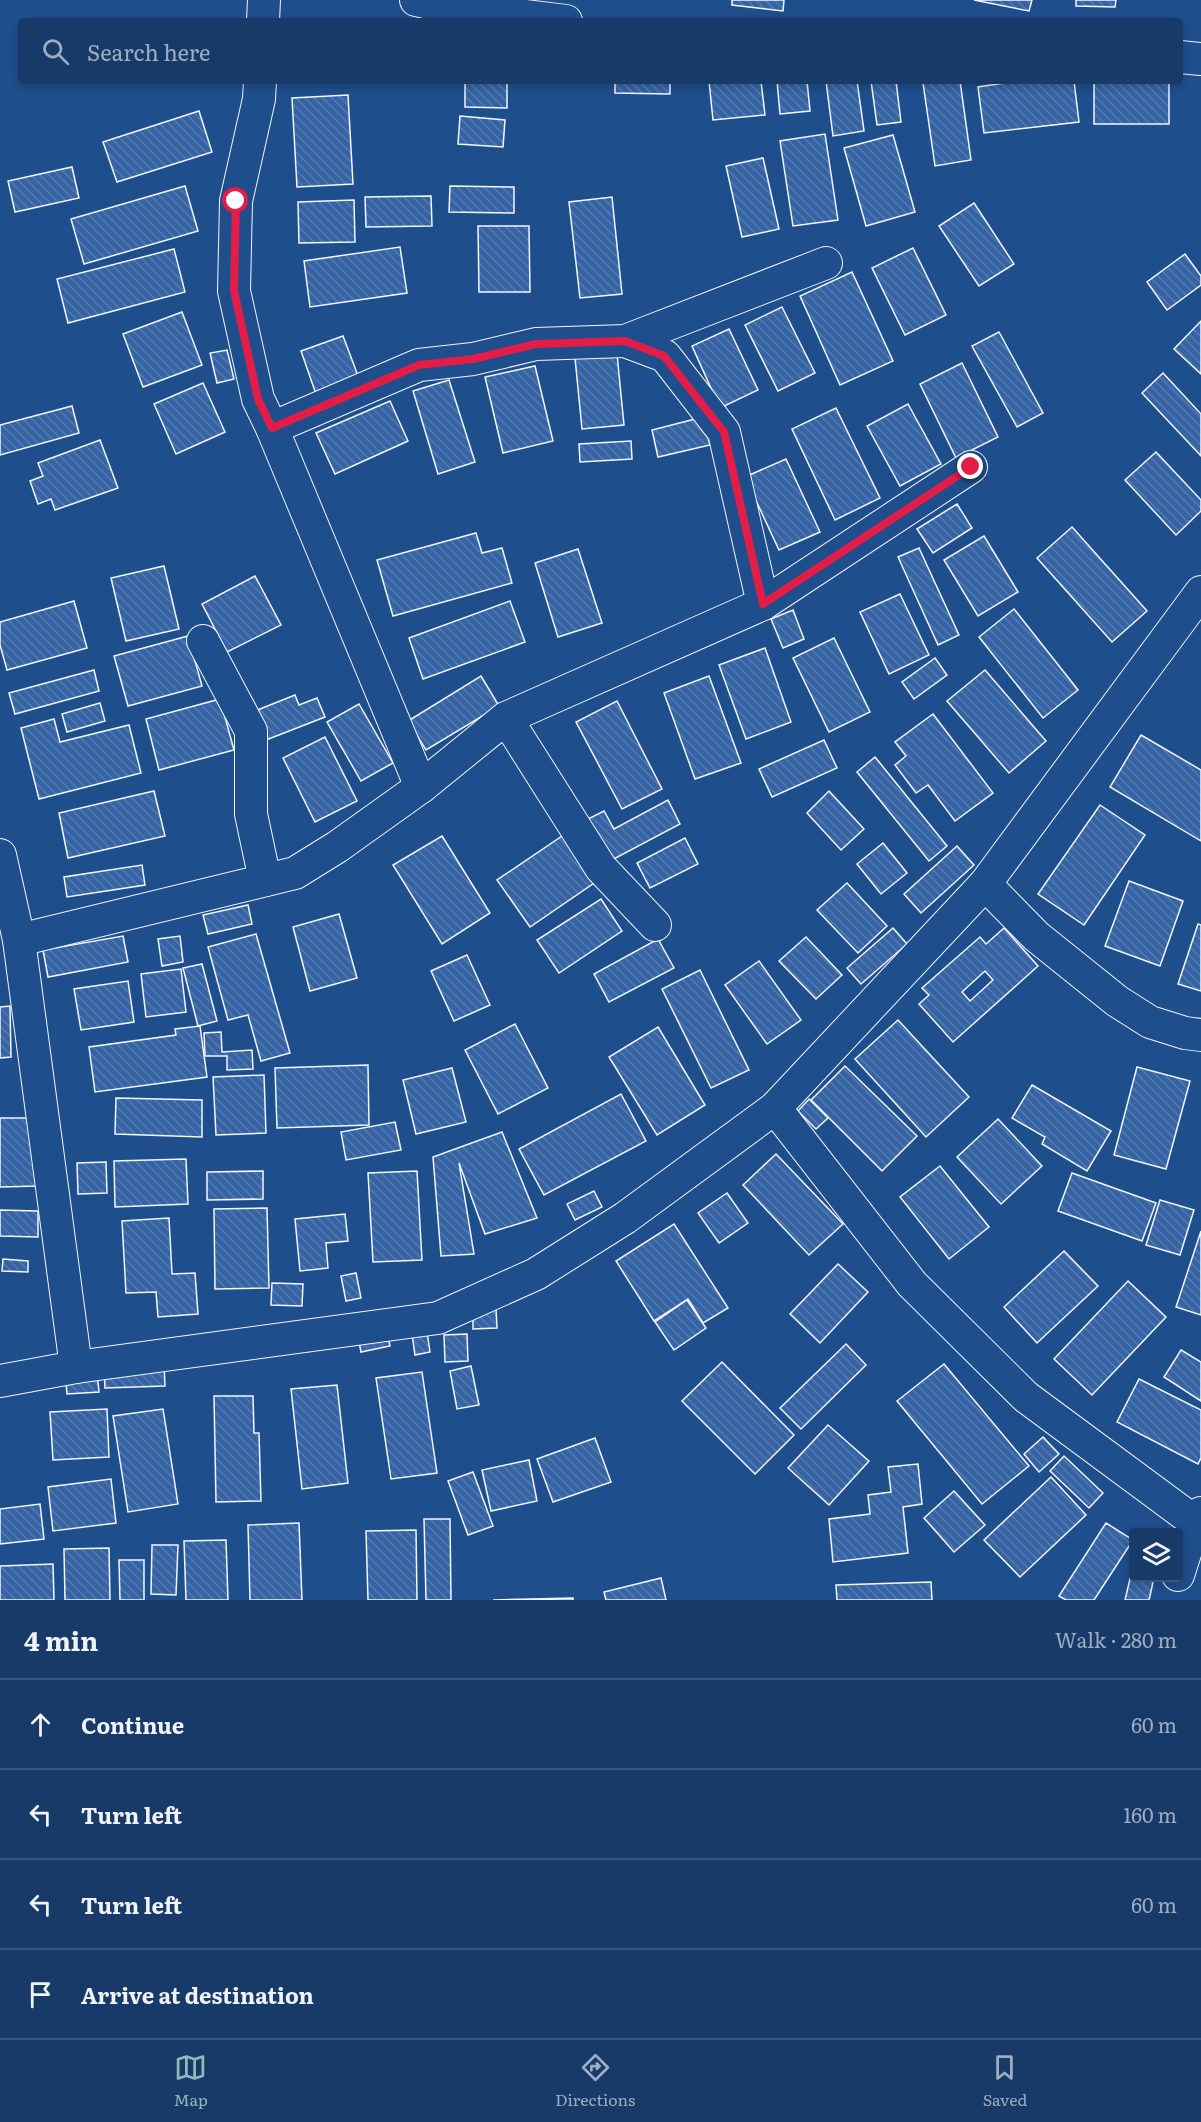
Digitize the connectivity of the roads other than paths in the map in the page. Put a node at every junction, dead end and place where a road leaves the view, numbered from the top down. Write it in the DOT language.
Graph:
graph roads {
  1 [pos="264,0"];
  2 [pos="416,0"];
  3 [pos="263,18"];
  4 [pos="542,18"];
  5 [pos="1183,57"];
  6 [pos="1201,59"];
  7 [pos="260,84"];
  8 [pos="826,262"];
  9 [pos="625,341"];
  10 [pos="272,428"];
  11 [pos="971,467"];
  12 [pos="1201,592"];
  13 [pos="763,604"];
  14 [pos="203,641"];
  15 [pos="506,718"];
  16 [pos="421,787"];
  17 [pos="0,855"];
  18 [pos="265,880"];
  19 [pos="985,884"];
  20 [pos="655,925"];
  21 [pos="19,940"];
  22 [pos="1201,1035"];
  23 [pos="775,1108"];
  24 [pos="76,1367"];
  25 [pos="0,1381"];
  26 [pos="1198,1517"];
  27 [pos="1183,1561"];
  28 [pos="1176,1582"];
  29 [pos="1171,1600"];
  1 -- 3 [label="street"];
  2 -- 4 [label="street"];
  5 -- 6 [label="street"];
  7 -- 10 [label="street"];
  8 -- 9 [label="street"];
  9 -- 10 [label="street"];
  9 -- 13 [label="street"];
  10 -- 16 [label="street"];
  11 -- 13 [label="street"];
  12 -- 19 [label="street"];
  13 -- 15 [label="street"];
  14 -- 18 [label="street"];
  15 -- 16 [label="street"];
  15 -- 20 [label="street"];
  16 -- 18 [label="street"];
  17 -- 21 [label="street"];
  18 -- 21 [label="street"];
  19 -- 22 [label="street"];
  19 -- 23 [label="street"];
  21 -- 24 [label="street"];
  23 -- 24 [label="street"];
  23 -- 26 [label="street"];
  24 -- 25 [label="street"];
  26 -- 27 [label="street"];
  28 -- 29 [label="street"];
}
